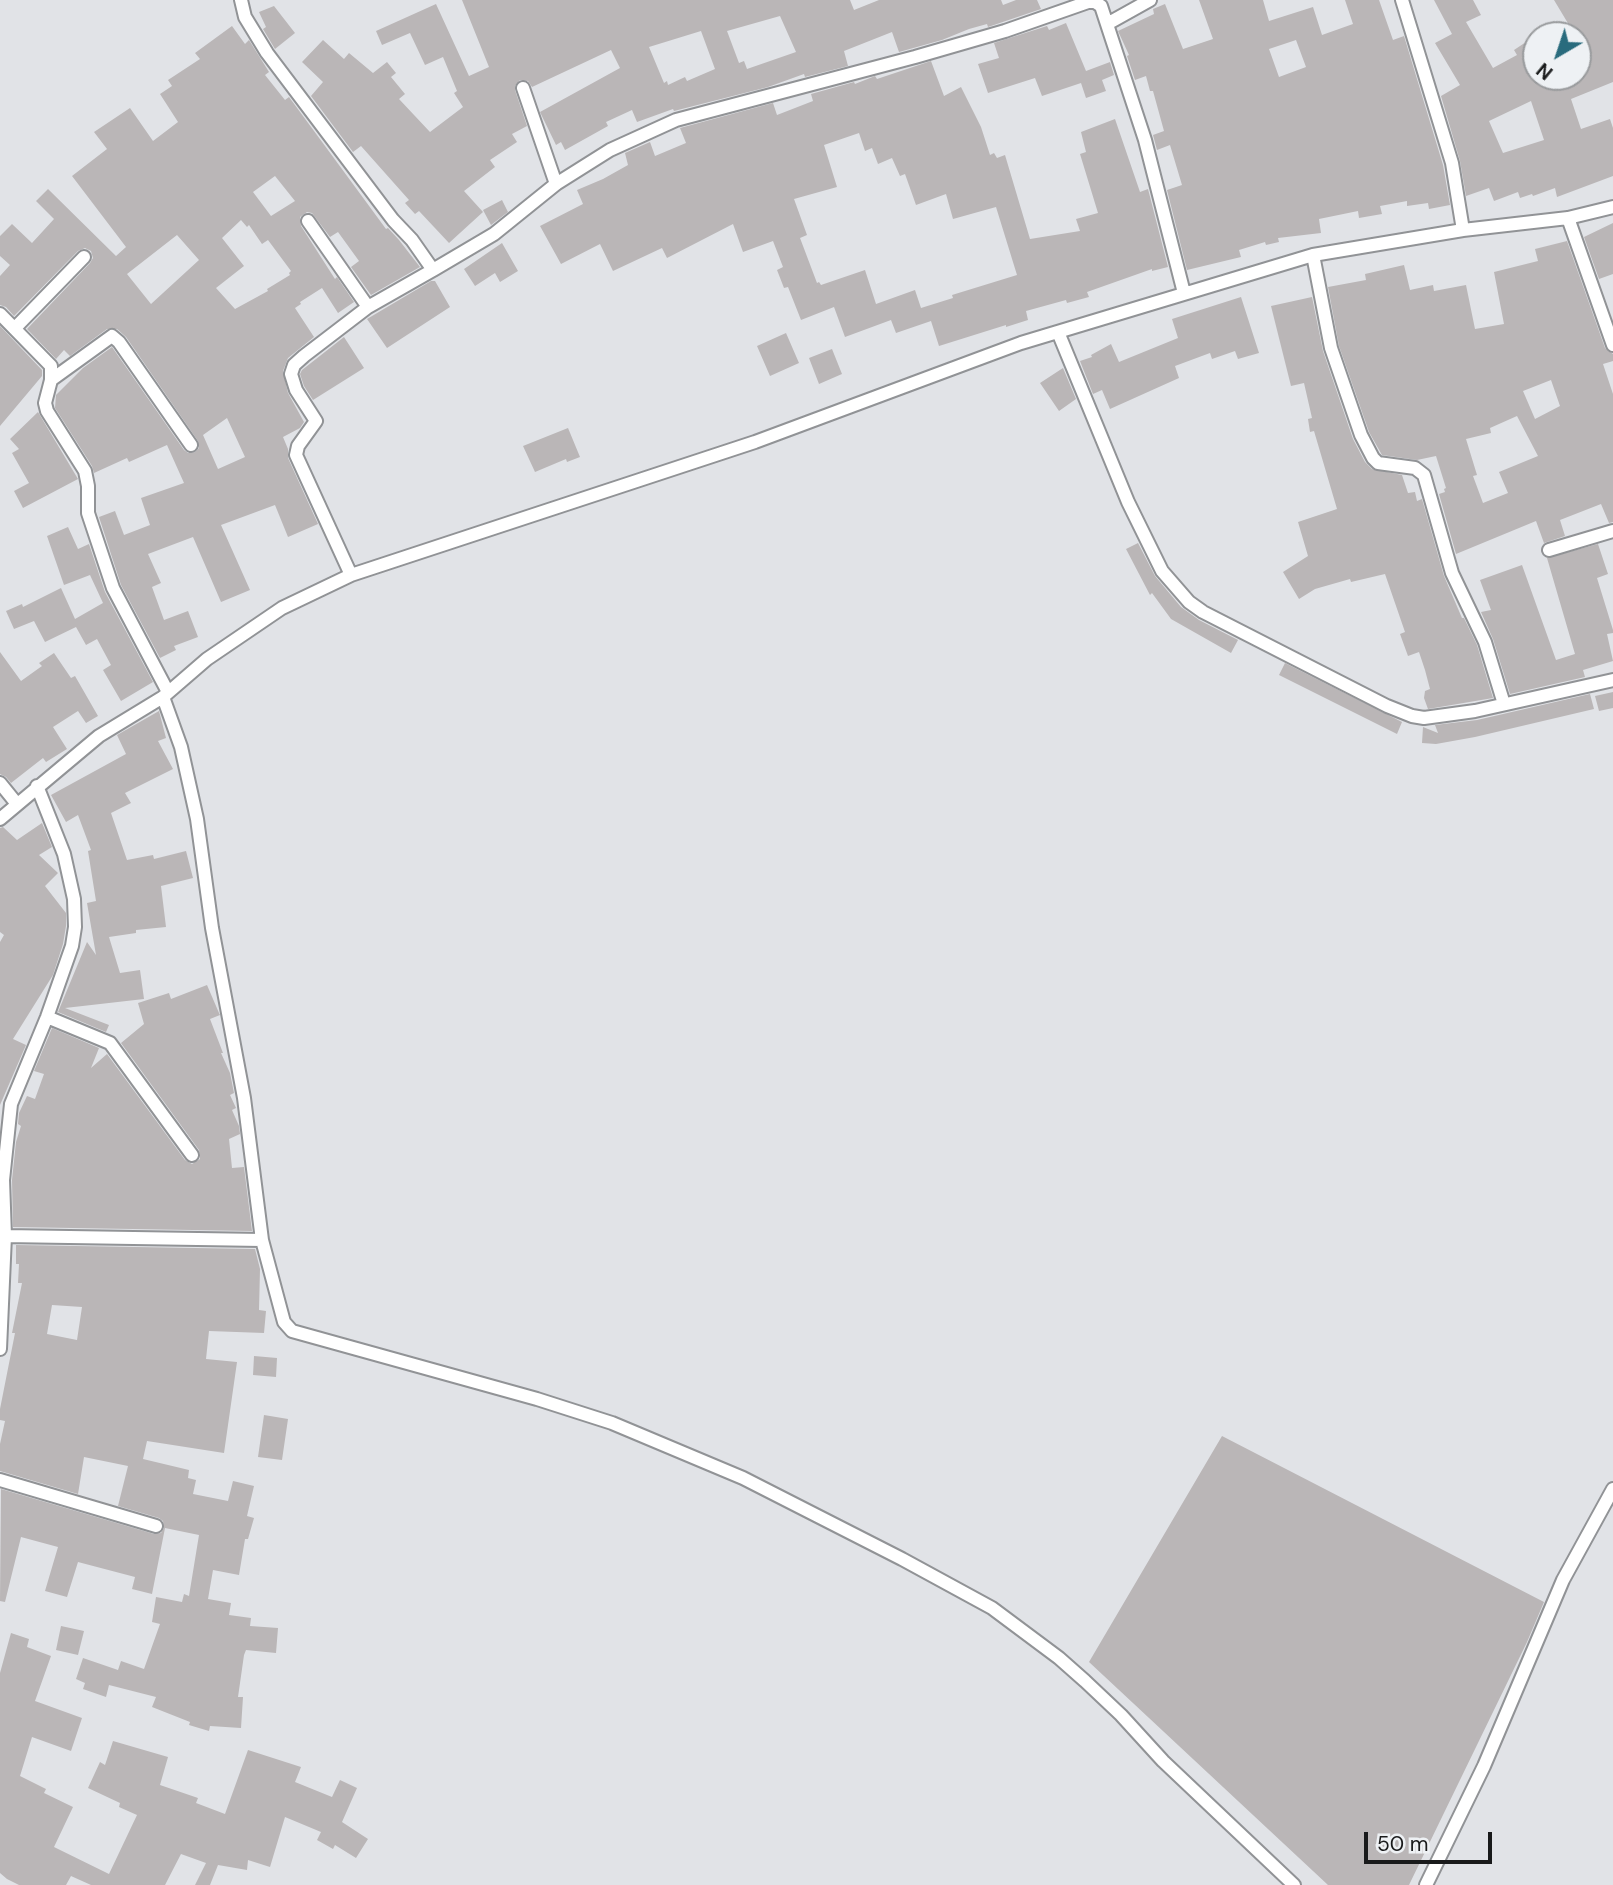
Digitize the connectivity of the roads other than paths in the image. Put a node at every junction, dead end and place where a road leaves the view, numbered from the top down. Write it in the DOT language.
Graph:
graph roads {
  1 [pos="241,0"];
  2 [pos="1150,0"];
  3 [pos="1402,0"];
  4 [pos="1107,24"];
  5 [pos="523,88"];
  6 [pos="556,184"];
  7 [pos="1613,207"];
  8 [pos="1567,218"];
  9 [pos="308,221"];
  10 [pos="1463,230"];
  11 [pos="1313,255"];
  12 [pos="84,257"];
  13 [pos="433,270"];
  14 [pos="1184,293"];
  15 [pos="368,307"];
  16 [pos="0,314"];
  17 [pos="15,328"];
  18 [pos="1058,332"];
  19 [pos="1613,345"];
  20 [pos="51,380"];
  21 [pos="191,445"];
  22 [pos="1613,531"];
  23 [pos="1549,550"];
  24 [pos="351,575"];
  25 [pos="1613,680"];
  26 [pos="165,695"];
  27 [pos="1504,704"];
  28 [pos="0,783"];
  29 [pos="37,786"];
  30 [pos="17,804"];
  31 [pos="0,819"];
  32 [pos="47,1017"];
  33 [pos="5,1101"];
  34 [pos="192,1155"];
  35 [pos="5,1236"];
  36 [pos="262,1240"];
  37 [pos="0,1349"];
  38 [pos="0,1480"];
  39 [pos="1613,1489"];
  40 [pos="156,1526"];
  41 [pos="1294,1885"];
  42 [pos="1426,1885"];
  1 -- 13 [label="street"];
  2 -- 4 [label="street"];
  3 -- 10 [label="street"];
  4 -- 6 [label="street"];
  4 -- 14 [label="street"];
  5 -- 6 [label="street"];
  6 -- 13 [label="street"];
  7 -- 8 [label="street"];
  8 -- 10 [label="street"];
  8 -- 19 [label="street"];
  9 -- 15 [label="street"];
  10 -- 11 [label="street"];
  11 -- 14 [label="street"];
  11 -- 27 [label="street"];
  12 -- 17 [label="street"];
  13 -- 15 [label="street"];
  14 -- 18 [label="street"];
  15 -- 24 [label="street"];
  16 -- 17 [label="street"];
  17 -- 20 [label="street"];
  18 -- 24 [label="street"];
  18 -- 27 [label="street"];
  20 -- 21 [label="street"];
  20 -- 26 [label="street"];
  22 -- 23 [label="street"];
  24 -- 26 [label="street"];
  25 -- 27 [label="street"];
  26 -- 29 [label="street"];
  26 -- 36 [label="street"];
  28 -- 30 [label="street"];
  29 -- 30 [label="street"];
  29 -- 32 [label="street"];
  30 -- 31 [label="street"];
  32 -- 33 [label="street"];
  32 -- 34 [label="street"];
  33 -- 35 [label="street"];
  35 -- 36 [label="street"];
  35 -- 37 [label="street"];
  36 -- 41 [label="street"];
  38 -- 40 [label="street"];
  39 -- 42 [label="street"];
}
